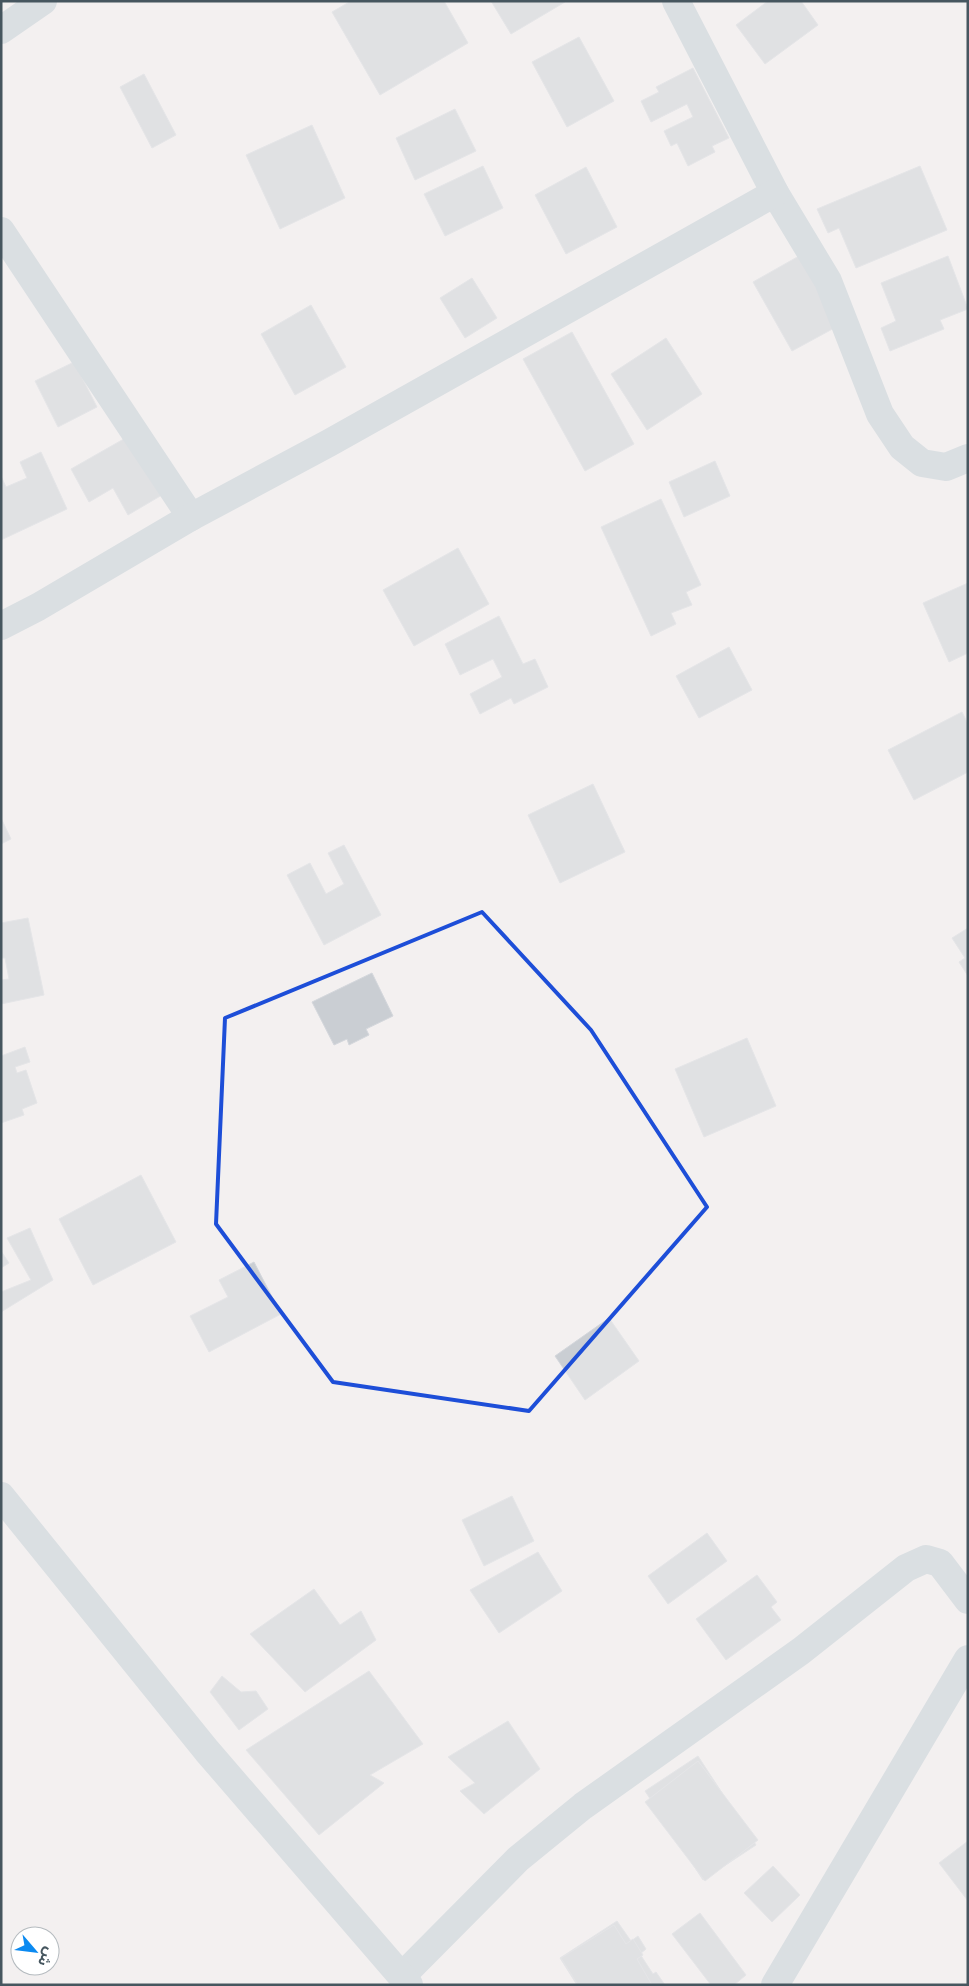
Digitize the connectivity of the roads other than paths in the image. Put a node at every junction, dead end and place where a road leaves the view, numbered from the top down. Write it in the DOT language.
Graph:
graph roads {
  1 [pos="43,1"];
  2 [pos="676,1"];
  3 [pos="1,30"];
  4 [pos="774,193"];
  5 [pos="1,231"];
  6 [pos="968,458"];
  7 [pos="190,516"];
  8 [pos="1,626"];
  9 [pos="1,1496"];
  10 [pos="968,1600"];
  11 [pos="968,1659"];
  12 [pos="406,1980"];
  13 [pos="775,1985"];
  1 -- 3 [label="street"];
  2 -- 4 [label="street"];
  4 -- 6 [label="street"];
  4 -- 7 [label="street"];
  5 -- 7 [label="street"];
  7 -- 8 [label="street"];
  9 -- 12 [label="street"];
  10 -- 12 [label="street"];
  11 -- 13 [label="street"];
}
